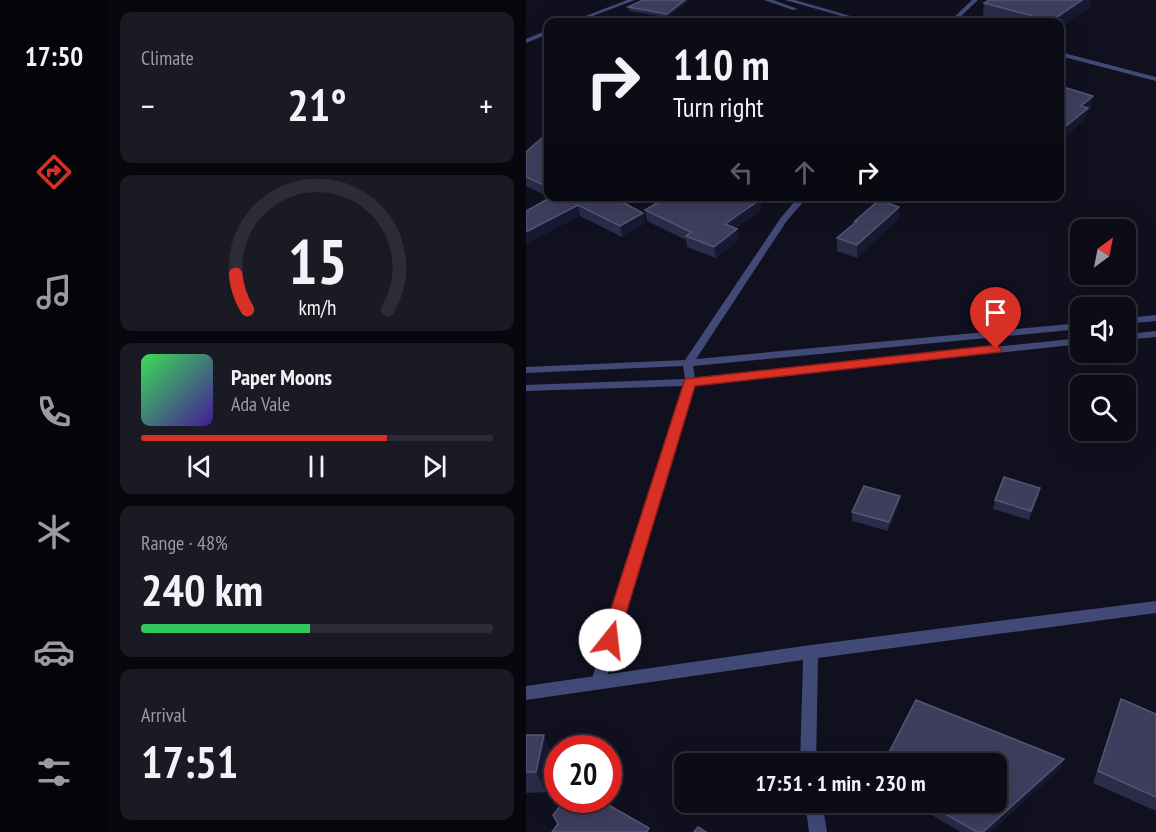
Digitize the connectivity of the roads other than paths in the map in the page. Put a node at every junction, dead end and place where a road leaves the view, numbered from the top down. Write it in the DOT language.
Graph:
graph roads {
  1 [pos="767,0"];
  2 [pos="788,0"];
  3 [pos="975,0"];
  4 [pos="626,1"];
  5 [pos="583,18"];
  6 [pos="826,18"];
  7 [pos="849,18"];
  8 [pos="956,18"];
  9 [pos="544,34"];
  10 [pos="526,41"];
  11 [pos="1064,55"];
  12 [pos="1156,79"];
  13 [pos="800,201"];
  14 [pos="1156,318"];
  15 [pos="1136,320"];
  16 [pos="1070,327"];
  17 [pos="1156,334"];
  18 [pos="1136,335"];
  19 [pos="1070,341"];
  20 [pos="688,363"];
  21 [pos="526,370"];
  22 [pos="690,382"];
  23 [pos="526,388"];
  24 [pos="1156,607"];
  25 [pos="811,652"];
  26 [pos="598,682"];
  27 [pos="526,693"];
  28 [pos="808,753"];
  29 [pos="815,813"];
  30 [pos="818,832"];
  1 -- 6 [label="lane"];
  2 -- 7 [label="lane"];
  3 -- 8 [label="lane"];
  4 -- 5 [label="lane"];
  9 -- 10 [label="lane"];
  11 -- 12 [label="lane"];
  13 -- 20 [label="lane"];
  14 -- 15 [label="lane"];
  16 -- 20 [label="lane"];
  17 -- 18 [label="lane"];
  19 -- 22 [label="lane"];
  20 -- 21 [label="lane"];
  20 -- 22 [label="lane"];
  22 -- 23 [label="lane"];
  22 -- 26 [label="lane"];
  24 -- 25 [label="street"];
  25 -- 26 [label="street"];
  25 -- 28 [label="street"];
  26 -- 27 [label="street"];
  29 -- 30 [label="street"];
}
